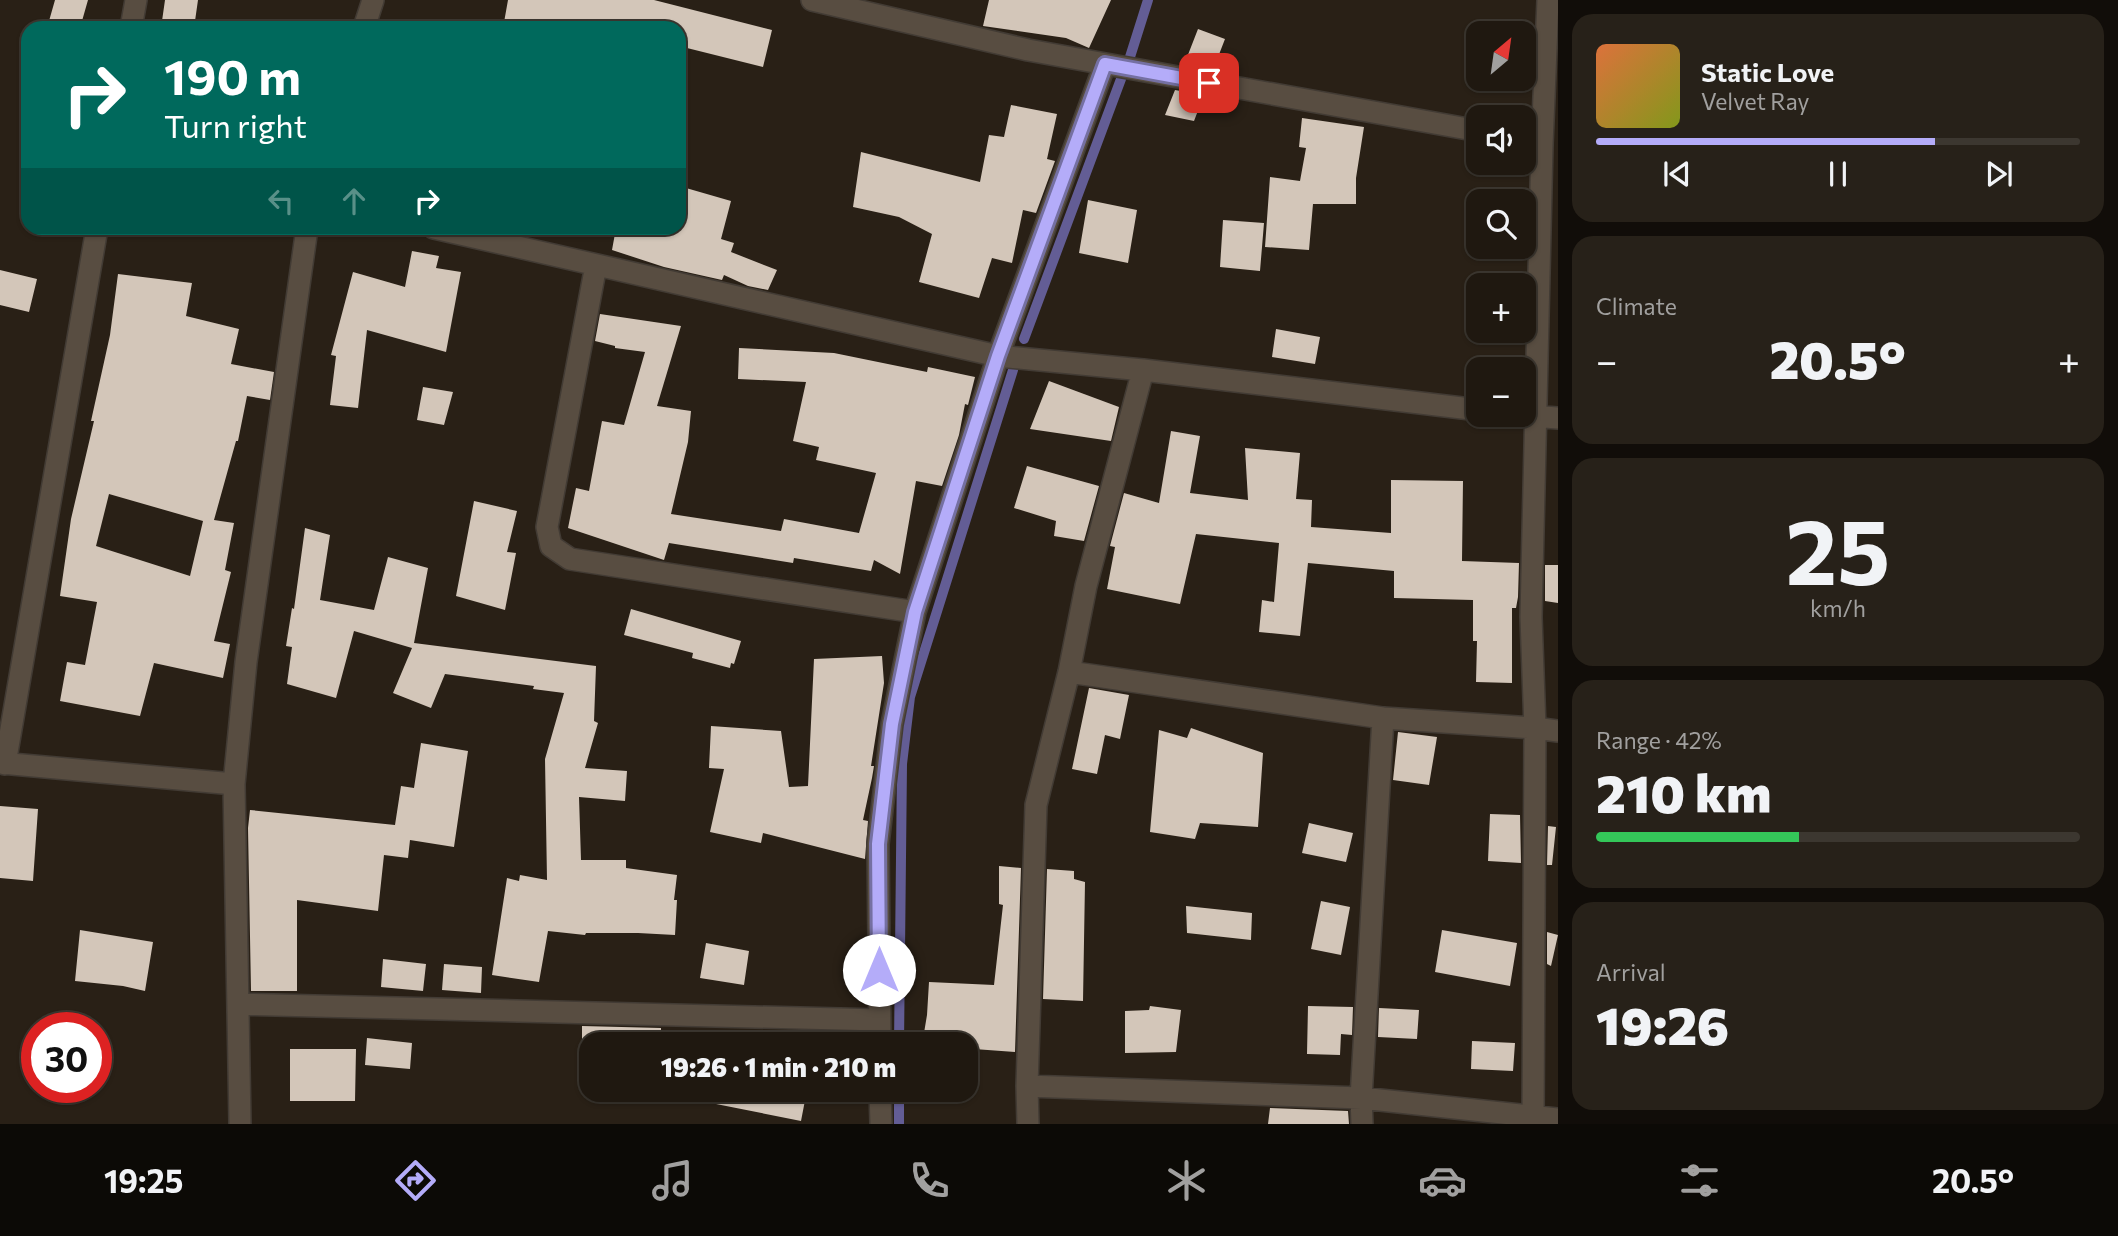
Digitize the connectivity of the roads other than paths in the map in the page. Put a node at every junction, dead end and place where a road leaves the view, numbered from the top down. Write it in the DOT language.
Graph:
graph roads {
  1 [pos="136,0"];
  2 [pos="373,0"];
  3 [pos="812,0"];
  4 [pos="1548,0"];
  5 [pos="132,21"];
  6 [pos="366,21"];
  7 [pos="1105,64"];
  8 [pos="1536,114"];
  9 [pos="1466,129"];
  10 [pos="1532,175"];
  11 [pos="96,235"];
  12 [pos="306,235"];
  13 [pos="465,235"];
  14 [pos="596,265"];
  15 [pos="998,356"];
  16 [pos="1528,357"];
  17 [pos="1143,370"];
  18 [pos="1466,408"];
  19 [pos="1536,417"];
  20 [pos="1558,418"];
  21 [pos="1526,427"];
  22 [pos="915,612"];
  23 [pos="1069,672"];
  24 [pos="1384,718"];
  25 [pos="1535,727"];
  26 [pos="1558,731"];
  27 [pos="3,764"];
  28 [pos="234,784"];
  29 [pos="238,1004"];
  30 [pos="879,1020"];
  31 [pos="879,1032"];
  32 [pos="1027,1086"];
  33 [pos="1361,1098"];
  34 [pos="880,1102"];
  35 [pos="1558,1119"];
  36 [pos="1533,1121"];
  37 [pos="240,1124"];
  38 [pos="881,1124"];
  39 [pos="1028,1124"];
  40 [pos="1362,1124"];
  1 -- 5 [label="street"];
  2 -- 6 [label="street"];
  3 -- 7 [label="street"];
  4 -- 8 [label="street"];
  7 -- 9 [label="street"];
  7 -- 15 [label="street"];
  10 -- 16 [label="street"];
  11 -- 27 [label="street"];
  12 -- 28 [label="street"];
  13 -- 14 [label="street"];
  14 -- 15 [label="street"];
  14 -- 22 [label="street"];
  15 -- 17 [label="street"];
  15 -- 22 [label="street"];
  17 -- 18 [label="street"];
  17 -- 23 [label="street"];
  19 -- 20 [label="street"];
  21 -- 25 [label="street"];
  22 -- 30 [label="street"];
  23 -- 24 [label="street"];
  23 -- 32 [label="street"];
  24 -- 25 [label="street"];
  24 -- 33 [label="street"];
  25 -- 26 [label="street"];
  25 -- 36 [label="street"];
  27 -- 28 [label="street"];
  28 -- 29 [label="street"];
  29 -- 30 [label="street"];
  29 -- 37 [label="street"];
  30 -- 31 [label="street"];
  32 -- 33 [label="street"];
  32 -- 39 [label="street"];
  33 -- 36 [label="street"];
  33 -- 40 [label="street"];
  34 -- 38 [label="street"];
  35 -- 36 [label="street"];
}
